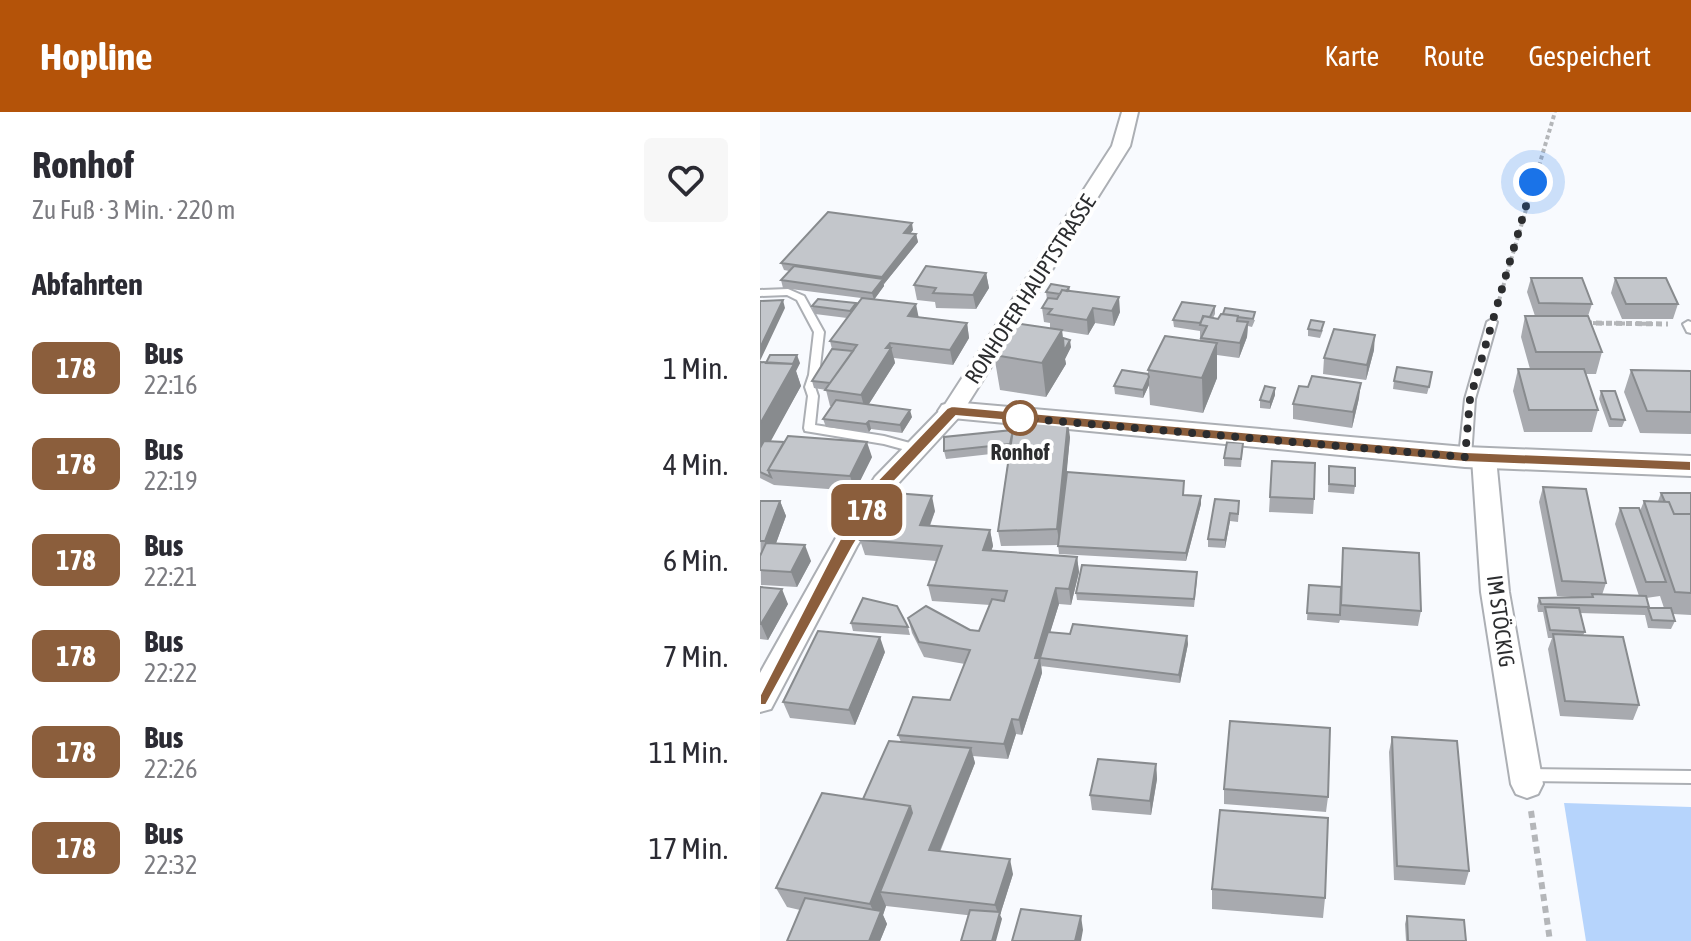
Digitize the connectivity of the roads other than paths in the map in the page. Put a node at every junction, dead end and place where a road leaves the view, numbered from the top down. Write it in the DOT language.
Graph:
graph roads {
  1 [pos="1130,112"];
  2 [pos="760,293"];
  3 [pos="1492,322"];
  4 [pos="952,411"];
  5 [pos="917,449"];
  6 [pos="1474,457"];
  7 [pos="1691,466"];
  8 [pos="760,700"];
  9 [pos="1691,777"];
  10 [pos="1527,779"];
  1 -- 4 [label="street, RONHOFER HAUPTSTRASSE"];
  2 -- 5 [label="lane"];
  3 -- 6 [label="lane"];
  4 -- 5 [label="street, RONHOFER HAUPTSTRASSE"];
  4 -- 6 [label="street"];
  5 -- 8 [label="street, RONHOFER HAUPTSTRASSE"];
  6 -- 7 [label="street"];
  6 -- 10 [label="street, IM STÖCKIG"];
  9 -- 10 [label="lane"];
}
